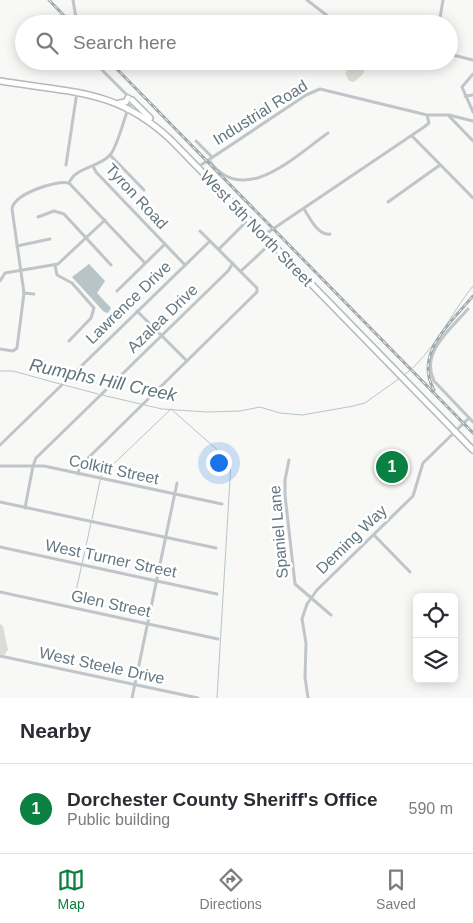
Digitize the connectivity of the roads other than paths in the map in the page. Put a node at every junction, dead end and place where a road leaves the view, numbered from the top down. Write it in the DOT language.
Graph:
graph roads {
  1 [pos="73,0"];
  2 [pos="308,0"];
  3 [pos="443,0"];
  4 [pos="76,15"];
  5 [pos="327,15"];
  6 [pos="440,15"];
  7 [pos="458,56"];
  8 [pos="473,60"];
  9 [pos="102,70"];
  10 [pos="473,74"];
  11 [pos="0,81"];
  12 [pos="77,92"];
  13 [pos="473,95"];
  14 [pos="466,96"];
  15 [pos="130,99"];
  16 [pos="120,103"];
  17 [pos="128,108"];
  18 [pos="473,112"];
  19 [pos="427,115"];
  20 [pos="449,115"];
  21 [pos="473,121"];
  22 [pos="152,123"];
  23 [pos="328,133"];
  24 [pos="412,136"];
  25 [pos="196,141"];
  26 [pos="473,141"];
  27 [pos="110,155"];
  28 [pos="210,159"];
  29 [pos="66,165"];
  30 [pos="440,165"];
  31 [pos="93,166"];
  32 [pos="197,167"];
  33 [pos="69,182"];
  34 [pos="144,190"];
  35 [pos="473,198"];
  36 [pos="388,202"];
  37 [pos="304,209"];
  38 [pos="38,217"];
  39 [pos="105,220"];
  40 [pos="248,220"];
  41 [pos="200,231"];
  42 [pos="330,234"];
  43 [pos="264,235"];
  44 [pos="86,238"];
  45 [pos="50,240"];
  46 [pos="210,241"];
  47 [pos="271,243"];
  48 [pos="164,244"];
  49 [pos="17,246"];
  50 [pos="218,249"];
  51 [pos="233,263"];
  52 [pos="145,264"];
  53 [pos="55,265"];
  54 [pos="111,265"];
  55 [pos="185,265"];
  56 [pos="20,270"];
  57 [pos="241,271"];
  58 [pos="0,281"];
  59 [pos="117,291"];
  60 [pos="24,293"];
  61 [pos="34,294"];
  62 [pos="468,309"];
  63 [pos="137,311"];
  64 [pos="162,336"];
  65 [pos="69,341"];
  66 [pos="0,350"];
  67 [pos="187,361"];
  68 [pos="469,418"];
  69 [pos="473,422"];
  70 [pos="455,431"];
  71 [pos="0,445"];
  72 [pos="473,450"];
  73 [pos="289,460"];
  74 [pos="0,466"];
  75 [pos="33,466"];
  76 [pos="78,474"];
  77 [pos="177,483"];
  78 [pos="176,495"];
  79 [pos="0,502"];
  80 [pos="222,504"];
  81 [pos="25,508"];
  82 [pos="374,534"];
  83 [pos="166,538"];
  84 [pos="0,547"];
  85 [pos="216,548"];
  86 [pos="410,572"];
  87 [pos="157,581"];
  88 [pos="0,592"];
  89 [pos="218,594"];
  90 [pos="311,598"];
  91 [pos="331,615"];
  92 [pos="148,624"];
  93 [pos="218,639"];
  94 [pos="0,656"];
  95 [pos="135,684"];
  96 [pos="132,698"];
  97 [pos="198,698"];
  98 [pos="308,698"];
  1 -- 4 [label="street"];
  2 -- 5 [label="street"];
  3 -- 6 [label="street"];
  7 -- 8 [label="street"];
  9 -- 15 [label="street"];
  10 -- 14 [label="street"];
  11 -- 12 [label="main road, West 5th North Street"];
  12 -- 16 [label="main road, West 5th North Street"];
  12 -- 29 [label="street"];
  13 -- 14 [label="street"];
  14 -- 18 [label="street"];
  15 -- 16 [label="main road"];
  15 -- 17 [label="street"];
  15 -- 22 [label="main road"];
  16 -- 17 [label="main road, West 5th North Street"];
  17 -- 22 [label="main road, West 5th North Street"];
  17 -- 27 [label="street"];
  19 -- 20 [label="street, Industrial Road"];
  19 -- 24 [label="street"];
  19 -- 28 [label="street, Industrial Road"];
  20 -- 21 [label="street, Industrial Road"];
  20 -- 26 [label="street"];
  22 -- 32 [label="main road, West 5th North Street"];
  23 -- 28 [label="street"];
  24 -- 30 [label="street"];
  24 -- 37 [label="street"];
  25 -- 28 [label="street"];
  27 -- 31 [label="street"];
  27 -- 34 [label="street"];
  28 -- 32 [label="street, Industrial Road"];
  30 -- 35 [label="street"];
  30 -- 36 [label="street"];
  31 -- 33 [label="street"];
  31 -- 48 [label="street, Tyron Road"];
  32 -- 40 [label="main road, West 5th North Street"];
  33 -- 39 [label="street"];
  33 -- 49 [label="street"];
  37 -- 42 [label="street"];
  37 -- 43 [label="street"];
  38 -- 44 [label="street"];
  39 -- 44 [label="street"];
  39 -- 52 [label="street"];
  40 -- 43 [label="main road, West 5th North Street"];
  40 -- 50 [label="street"];
  41 -- 46 [label="street"];
  43 -- 47 [label="main road, West 5th North Street"];
  44 -- 53 [label="street"];
  44 -- 54 [label="street"];
  45 -- 49 [label="street"];
  46 -- 50 [label="street"];
  46 -- 55 [label="street, Lawrence Drive"];
  47 -- 57 [label="street"];
  47 -- 70 [label="main road, West 5th North Street"];
  48 -- 52 [label="street"];
  48 -- 55 [label="street, Tyron Road"];
  49 -- 56 [label="street"];
  50 -- 51 [label="street"];
  51 -- 57 [label="street"];
  51 -- 64 [label="street, Azalea Drive"];
  52 -- 59 [label="street"];
  53 -- 56 [label="street"];
  53 -- 65 [label="street"];
  55 -- 63 [label="street, Lawrence Drive"];
  56 -- 58 [label="street"];
  56 -- 60 [label="street"];
  57 -- 67 [label="street"];
  60 -- 61 [label="street"];
  60 -- 66 [label="street"];
  62 -- 68 [label="street"];
  63 -- 64 [label="street"];
  63 -- 71 [label="street, Lawrence Drive"];
  64 -- 67 [label="street"];
  64 -- 75 [label="street, Azalea Drive"];
  67 -- 76 [label="street"];
  68 -- 69 [label="street"];
  68 -- 70 [label="street, Deming Way"];
  70 -- 72 [label="main road, West 5th North Street"];
  70 -- 82 [label="street, Deming Way"];
  73 -- 90 [label="street, Spaniel Lane"];
  74 -- 75 [label="street, Colkitt Street"];
  75 -- 76 [label="street, Colkitt Street"];
  75 -- 81 [label="street, Azalea Drive"];
  76 -- 78 [label="street, Colkitt Street"];
  77 -- 78 [label="street"];
  78 -- 80 [label="street, Colkitt Street"];
  78 -- 83 [label="street"];
  79 -- 81 [label="street"];
  81 -- 83 [label="street"];
  82 -- 86 [label="street"];
  82 -- 90 [label="street, Deming Way"];
  83 -- 85 [label="street"];
  83 -- 87 [label="street"];
  84 -- 87 [label="street, West Turner Street"];
  87 -- 89 [label="street, West Turner Street"];
  87 -- 92 [label="street"];
  88 -- 92 [label="street, Glen Street"];
  90 -- 91 [label="street, Spaniel Lane"];
  90 -- 98 [label="street, Deming Way"];
  92 -- 93 [label="street, Glen Street"];
  92 -- 95 [label="street"];
  94 -- 95 [label="street, West Steele Drive"];
  95 -- 96 [label="street"];
  95 -- 97 [label="street, West Steele Drive"];
}
